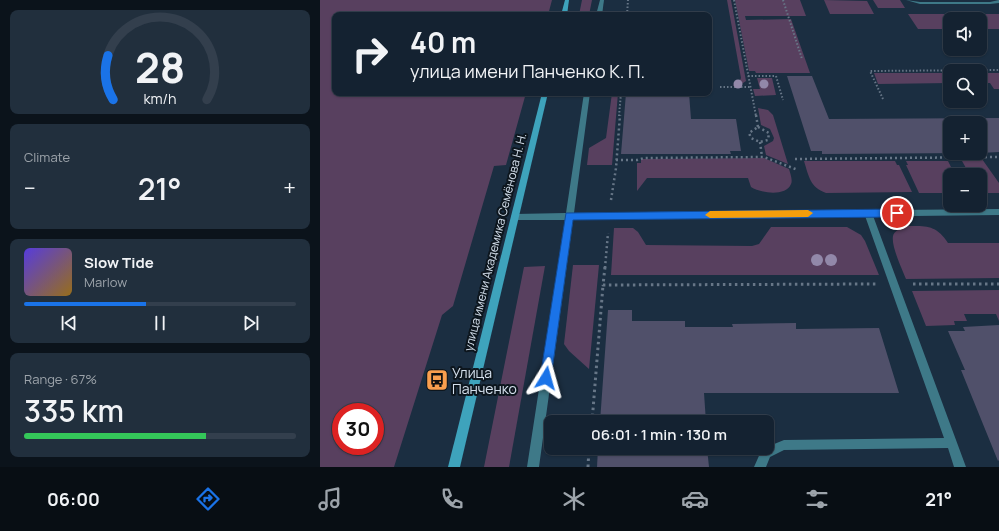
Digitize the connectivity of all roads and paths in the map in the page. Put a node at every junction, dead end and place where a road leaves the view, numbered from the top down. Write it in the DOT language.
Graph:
graph roads {
  1 [pos="567,0"];
  2 [pos="602,0"];
  3 [pos="628,0"];
  4 [pos="734,0"];
  5 [pos="782,0"];
  6 [pos="908,0"];
  7 [pos="998,0"];
  8 [pos="565,12"];
  9 [pos="600,12"];
  10 [pos="627,12"];
  11 [pos="802,60"];
  12 [pos="943,70"];
  13 [pos="987,70"];
  14 [pos="999,70"];
  15 [pos="748,76"];
  16 [pos="720,87"];
  17 [pos="750,87"];
  18 [pos="544,96"];
  19 [pos="587,96"];
  20 [pos="621,96"];
  21 [pos="883,99"];
  22 [pos="783,100"];
  23 [pos="758,128"];
  24 [pos="760,142"];
  25 [pos="762,157"];
  26 [pos="999,157"];
  27 [pos="795,159"];
  28 [pos="616,160"];
  29 [pos="798,170"];
  30 [pos="999,212"];
  31 [pos="868,213"];
  32 [pos="569,216"];
  33 [pos="609,216"];
  34 [pos="515,217"];
  35 [pos="894,284"];
  36 [pos="999,284"];
  37 [pos="603,285"];
  38 [pos="593,415"];
  39 [pos="951,443"];
  40 [pos="589,455"];
  41 [pos="454,467"];
  42 [pos="533,467"];
  43 [pos="588,467"];
  44 [pos="760,467"];
  45 [pos="960,467"];
  1 -- 8 [label="main road"];
  2 -- 9 [label="street"];
  3 -- 10 [label="path"];
  4 -- 15 [label="path"];
  5 -- 11 [label="path"];
  6 -- 7 [label="street"];
  12 -- 21 [label="path"];
  13 -- 14 [label="path"];
  15 -- 17 [label="path"];
  15 -- 22 [label="path"];
  16 -- 17 [label="path"];
  17 -- 23 [label="path"];
  18 -- 34 [label="main road, улица имени Академика Семёнова Н. Н."];
  19 -- 32 [label="street"];
  20 -- 28 [label="path"];
  23 -- 24 [label="path"];
  23 -- 24 [label="path"];
  24 -- 25 [label="path"];
  25 -- 28 [label="path"];
  25 -- 29 [label="path"];
  26 -- 27 [label="path"];
  28 -- 33 [label="path"];
  30 -- 31 [label="street"];
  31 -- 33 [label="street"];
  31 -- 35 [label="street"];
  32 -- 33 [label="street"];
  32 -- 34 [label="street"];
  32 -- 42 [label="street"];
  33 -- 37 [label="path"];
  34 -- 41 [label="main road, улица имени Академика Семёнова Н. Н."];
  35 -- 36 [label="path"];
  35 -- 37 [label="path"];
  35 -- 39 [label="street"];
  37 -- 38 [label="path"];
  39 -- 44 [label="street"];
  39 -- 45 [label="street"];
  40 -- 43 [label="path"];
}
